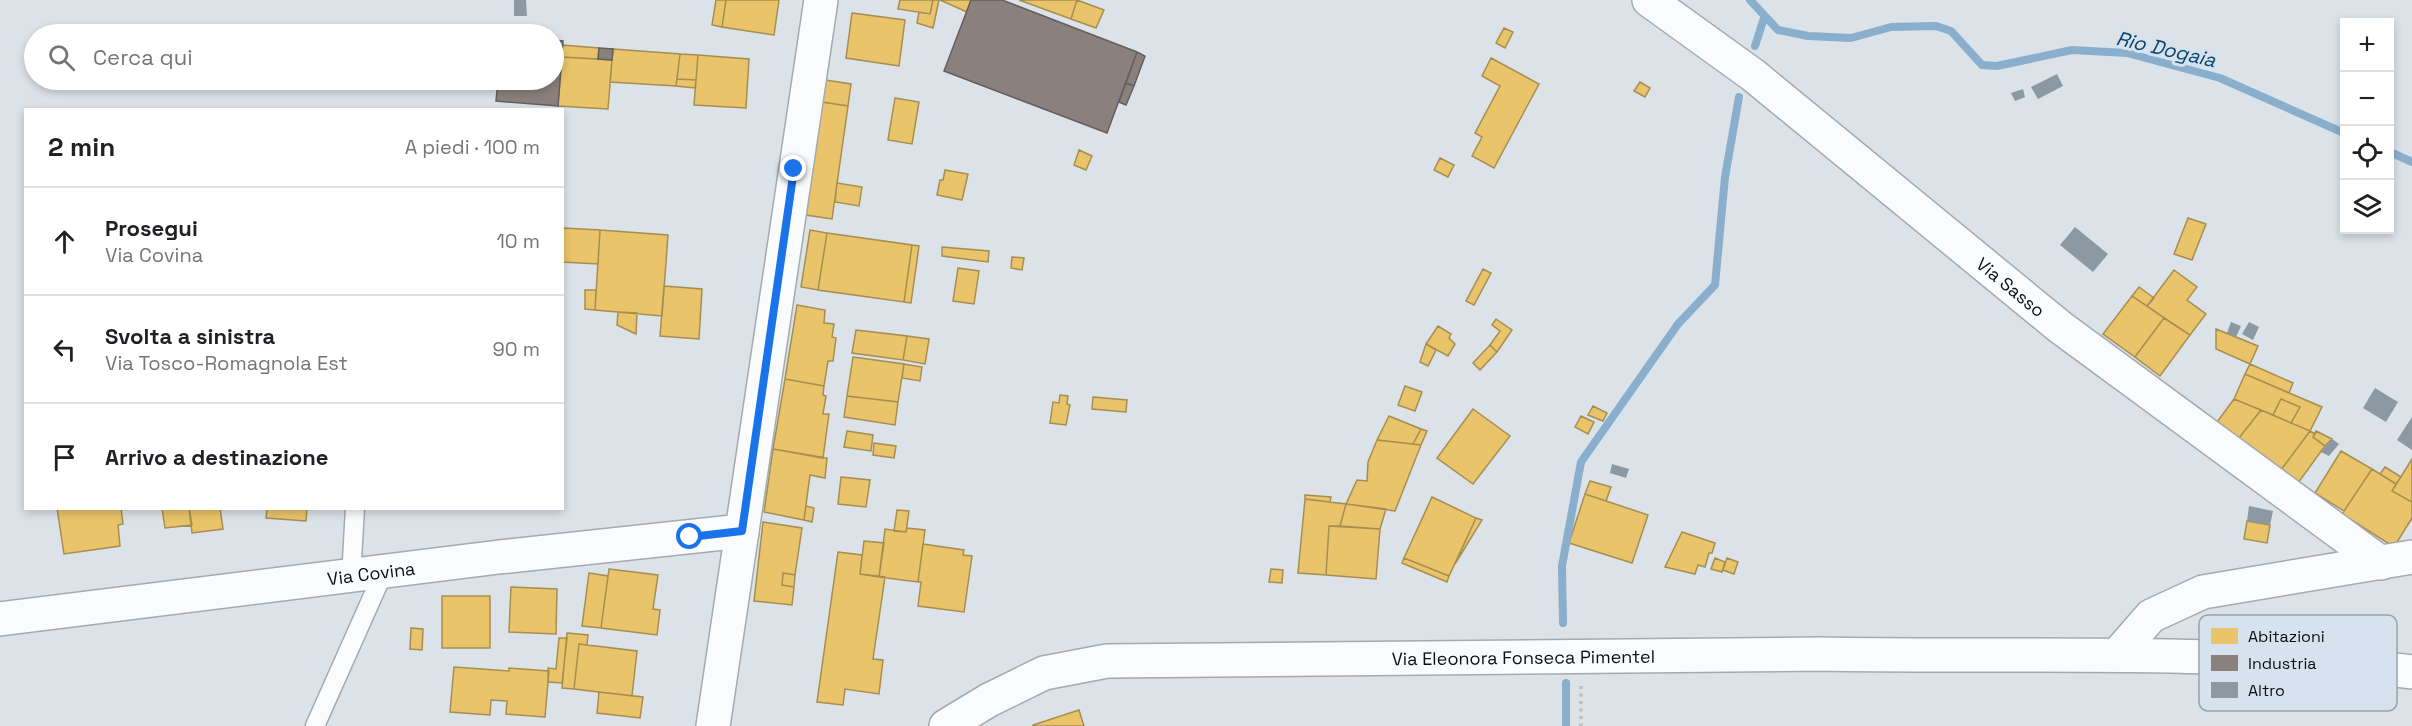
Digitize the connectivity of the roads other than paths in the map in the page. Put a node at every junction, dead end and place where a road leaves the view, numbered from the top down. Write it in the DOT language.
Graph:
graph roads {
  1 [pos="821,0"];
  2 [pos="1649,0"];
  3 [pos="355,510"];
  4 [pos="742,531"];
  5 [pos="2396,560"];
  6 [pos="384,571"];
  7 [pos="351,577"];
  8 [pos="0,619"];
  9 [pos="2117,655"];
  10 [pos="2199,658"];
  11 [pos="2397,670"];
  12 [pos="2412,672"];
  13 [pos="315,726"];
  14 [pos="712,726"];
  15 [pos="946,726"];
  1 -- 4 [label="street"];
  2 -- 5 [label="street, Via Sasso"];
  3 -- 7 [label="lane"];
  4 -- 6 [label="street, Via Covina"];
  4 -- 14 [label="street"];
  5 -- 9 [label="street, Via Sasso"];
  6 -- 7 [label="street, Via Covina"];
  6 -- 13 [label="lane"];
  7 -- 8 [label="street, Via Covina"];
  9 -- 10 [label="street"];
  9 -- 15 [label="street, Via Eleonora Fonseca Pimentel"];
  11 -- 12 [label="street"];
}
